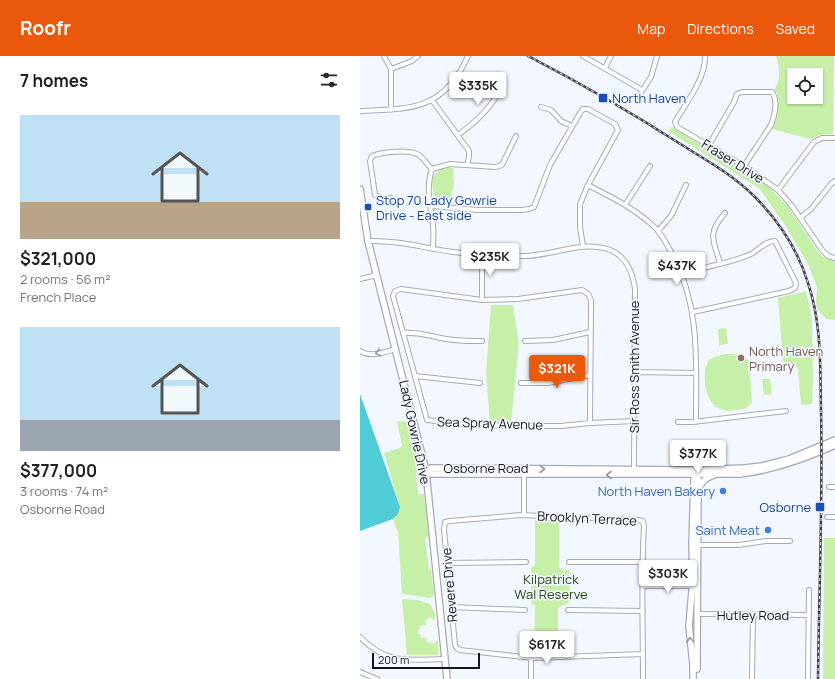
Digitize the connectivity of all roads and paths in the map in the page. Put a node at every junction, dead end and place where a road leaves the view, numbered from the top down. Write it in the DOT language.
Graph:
graph roads {
  1 [pos="384,56"];
  2 [pos="418,56"];
  3 [pos="468,56"];
  4 [pos="583,56"];
  5 [pos="611,56"];
  6 [pos="657,56"];
  7 [pos="705,56"];
  8 [pos="391,68"];
  9 [pos="605,68"];
  10 [pos="503,79"];
  11 [pos="642,90"];
  12 [pos="637,99"];
  13 [pos="432,100"];
  14 [pos="541,107"];
  15 [pos="391,110"];
  16 [pos="360,111"];
  17 [pos="572,126"];
  18 [pos="458,135"];
  19 [pos="516,136"];
  20 [pos="835,138"];
  21 [pos="708,145"];
  22 [pos="467,165"];
  23 [pos="650,166"];
  24 [pos="744,166"];
  25 [pos="432,169"];
  26 [pos="835,181"];
  27 [pos="588,185"];
  28 [pos="686,185"];
  29 [pos="360,189"];
  30 [pos="778,190"];
  31 [pos="391,198"];
  32 [pos="625,205"];
  33 [pos="431,206"];
  34 [pos="725,213"];
  35 [pos="800,218"];
  36 [pos="658,231"];
  37 [pos="368,241"];
  38 [pos="583,246"];
  39 [pos="433,248"];
  40 [pos="482,255"];
  41 [pos="835,258"];
  42 [pos="720,263"];
  43 [pos="681,273"];
  44 [pos="377,274"];
  45 [pos="360,279"];
  46 [pos="482,300"];
  47 [pos="693,312"];
  48 [pos="590,332"];
  49 [pos="403,333"];
  50 [pos="482,341"];
  51 [pos="525,342"];
  52 [pos="396,349"];
  53 [pos="360,352"];
  54 [pos="634,372"];
  55 [pos="696,373"];
  56 [pos="590,375"];
  57 [pos="415,376"];
  58 [pos="480,383"];
  59 [pos="521,383"];
  60 [pos="786,410"];
  61 [pos="634,421"];
  62 [pos="696,421"];
  63 [pos="590,422"];
  64 [pos="678,422"];
  65 [pos="835,440"];
  66 [pos="835,444"];
  67 [pos="773,464"];
  68 [pos="762,466"];
  69 [pos="703,470"];
  70 [pos="768,470"];
  71 [pos="426,471"];
  72 [pos="524,472"];
  73 [pos="634,472"];
  74 [pos="687,472"];
  75 [pos="696,474"];
  76 [pos="718,474"];
  77 [pos="835,487"];
  78 [pos="829,488"];
  79 [pos="696,493"];
  80 [pos="524,515"];
  81 [pos="827,517"];
  82 [pos="835,517"];
  83 [pos="445,522"];
  84 [pos="790,541"];
  85 [pos="695,544"];
  86 [pos="526,562"];
  87 [pos="569,562"];
  88 [pos="644,562"];
  89 [pos="447,563"];
  90 [pos="643,586"];
  91 [pos="692,586"];
  92 [pos="809,590"];
  93 [pos="451,607"];
  94 [pos="525,610"];
  95 [pos="568,610"];
  96 [pos="643,611"];
  97 [pos="698,614"];
  98 [pos="753,615"];
  99 [pos="809,615"];
  100 [pos="360,637"];
  101 [pos="643,654"];
  102 [pos="531,658"];
  103 [pos="444,659"];
  104 [pos="360,672"];
  105 [pos="445,678"];
  106 [pos="377,679"];
  107 [pos="531,679"];
  108 [pos="643,679"];
  109 [pos="693,679"];
  110 [pos="697,679"];
  111 [pos="752,679"];
  112 [pos="808,679"];
  1 -- 8 [label="street"];
  2 -- 8 [label="street"];
  3 -- 13 [label="street"];
  4 -- 9 [label="street"];
  5 -- 9 [label="street"];
  6 -- 11 [label="street"];
  7 -- 21 [label="street, Fraser Drive"];
  8 -- 15 [label="street"];
  9 -- 11 [label="street"];
  10 -- 18 [label="street"];
  11 -- 12 [label="street"];
  13 -- 15 [label="street"];
  13 -- 18 [label="street"];
  14 -- 17 [label="street"];
  15 -- 16 [label="street"];
  17 -- 27 [label="street"];
  17 -- 33 [label="street"];
  18 -- 22 [label="street"];
  19 -- 22 [label="street"];
  20 -- 30 [label="street"];
  21 -- 24 [label="street, Fraser Drive"];
  21 -- 24 [label="street"];
  22 -- 25 [label="street"];
  23 -- 32 [label="street"];
  24 -- 30 [label="street, Fraser Drive"];
  25 -- 31 [label="street"];
  25 -- 33 [label="street"];
  26 -- 35 [label="street"];
  27 -- 32 [label="street"];
  27 -- 38 [label="street"];
  28 -- 36 [label="street"];
  29 -- 37 [label="street, Lady Gowrie Drive"];
  30 -- 35 [label="street, Fraser Drive"];
  32 -- 36 [label="street"];
  33 -- 39 [label="street"];
  34 -- 42 [label="street"];
  35 -- 41 [label="street, Fraser Drive"];
  36 -- 43 [label="street"];
  37 -- 39 [label="street, Sir Ross Smith Avenue"];
  37 -- 44 [label="street, Lady Gowrie Drive"];
  38 -- 40 [label="street, Sir Ross Smith Avenue"];
  38 -- 54 [label="street, Sir Ross Smith Avenue"];
  39 -- 40 [label="street, Sir Ross Smith Avenue"];
  40 -- 46 [label="street"];
  42 -- 43 [label="street"];
  42 -- 47 [label="street"];
  43 -- 47 [label="street"];
  44 -- 45 [label="street"];
  44 -- 52 [label="street, Lady Gowrie Drive"];
  46 -- 48 [label="street"];
  46 -- 49 [label="street, Sea Spray Avenue"];
  47 -- 55 [label="street"];
  48 -- 51 [label="street"];
  48 -- 56 [label="street"];
  49 -- 50 [label="street"];
  49 -- 57 [label="street, Sea Spray Avenue"];
  52 -- 53 [label="street, one-way"];
  52 -- 71 [label="street, Lady Gowrie Drive"];
  54 -- 55 [label="street"];
  54 -- 61 [label="street, Sir Ross Smith Avenue"];
  55 -- 62 [label="street"];
  56 -- 59 [label="street"];
  56 -- 63 [label="street"];
  57 -- 58 [label="street"];
  57 -- 63 [label="street, Sea Spray Avenue"];
  60 -- 62 [label="street"];
  61 -- 63 [label="street, Sea Spray Avenue"];
  61 -- 73 [label="street, Sir Ross Smith Avenue"];
  62 -- 64 [label="street"];
  65 -- 67 [label="street, Osborne Road"];
  66 -- 70 [label="street"];
  67 -- 68 [label="street, Osborne Road"];
  67 -- 70 [label="street"];
  68 -- 69 [label="street, Osborne Road"];
  68 -- 70 [label="street"];
  69 -- 74 [label="street, Osborne Road"];
  69 -- 75 [label="street"];
  70 -- 76 [label="street"];
  71 -- 72 [label="street, Osborne Road"];
  71 -- 103 [label="street, Lady Gowrie Drive"];
  72 -- 73 [label="street, Osborne Road"];
  72 -- 80 [label="street"];
  73 -- 74 [label="street, Osborne Road"];
  74 -- 75 [label="street"];
  74 -- 79 [label="street"];
  75 -- 76 [label="street"];
  75 -- 79 [label="street"];
  76 -- 79 [label="street"];
  77 -- 78 [label="street"];
  79 -- 85 [label="street"];
  80 -- 83 [label="street, Brooklyn Terrace"];
  80 -- 88 [label="street, Brooklyn Terrace"];
  81 -- 82 [label="street"];
  83 -- 89 [label="street, Revere Drive"];
  84 -- 85 [label="street"];
  85 -- 91 [label="street"];
  85 -- 97 [label="street"];
  86 -- 89 [label="street"];
  87 -- 88 [label="street"];
  88 -- 90 [label="street, Brooklyn Terrace"];
  89 -- 93 [label="street, Revere Drive"];
  90 -- 91 [label="street"];
  90 -- 96 [label="street, Brooklyn Terrace"];
  109 -- 91 [label="street, one-way"];
  92 -- 99 [label="street"];
  93 -- 94 [label="street"];
  93 -- 102 [label="street, Revere Drive"];
  95 -- 96 [label="street"];
  96 -- 101 [label="street, Brooklyn Terrace"];
  97 -- 98 [label="street, Hutley Road"];
  97 -- 110 [label="street"];
  98 -- 99 [label="street, Hutley Road"];
  98 -- 111 [label="street"];
  99 -- 112 [label="street"];
  100 -- 103 [label="street"];
  101 -- 102 [label="street"];
  101 -- 108 [label="street, Brooklyn Terrace"];
  102 -- 107 [label="street"];
  103 -- 105 [label="street, Lady Gowrie Drive"];
  104 -- 106 [label="street"];
}
